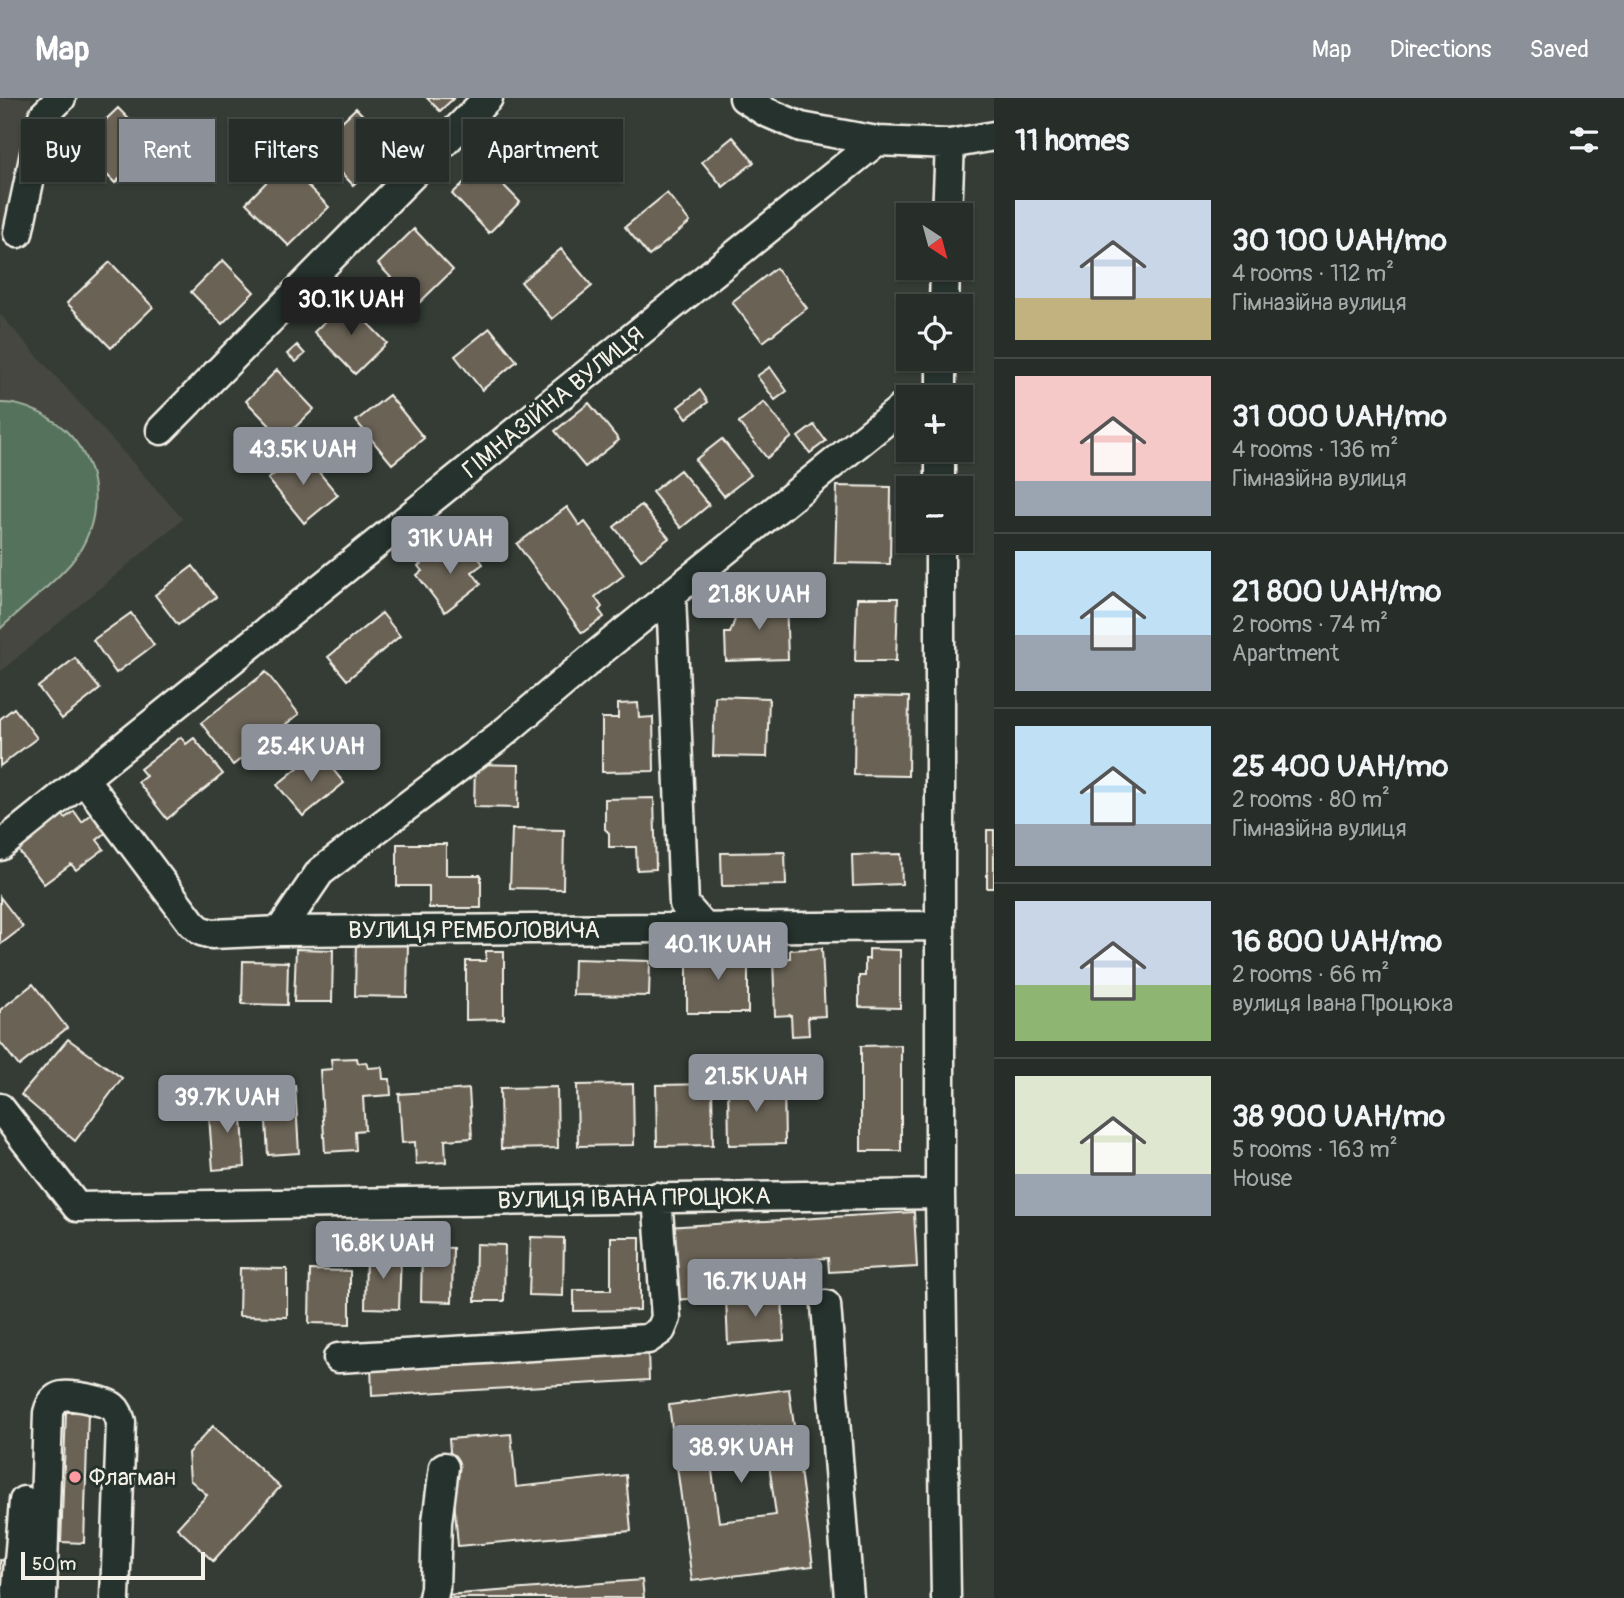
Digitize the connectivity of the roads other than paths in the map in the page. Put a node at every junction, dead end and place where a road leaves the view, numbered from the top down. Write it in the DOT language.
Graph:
graph roads {
  1 [pos="61,98"];
  2 [pos="488,98"];
  3 [pos="744,98"];
  4 [pos="994,136"];
  5 [pos="877,141"];
  6 [pos="950,144"];
  7 [pos="948,203"];
  8 [pos="18,233"];
  9 [pos="896,413"];
  10 [pos="161,430"];
  11 [pos="940,553"];
  12 [pos="670,595"];
  13 [pos="84,779"];
  14 [pos="0,846"];
  15 [pos="939,926"];
  16 [pos="705,928"];
  17 [pos="280,931"];
  18 [pos="0,1108"];
  19 [pos="940,1194"];
  20 [pos="657,1197"];
  21 [pos="826,1305"];
  22 [pos="338,1358"];
  23 [pos="444,1467"];
  24 [pos="24,1501"];
  25 [pos="16,1598"];
  26 [pos="42,1598"];
  27 [pos="115,1598"];
  28 [pos="433,1598"];
  29 [pos="849,1598"];
  30 [pos="946,1598"];
  1 -- 8 [label="street"];
  2 -- 10 [label="street"];
  3 -- 5 [label="street"];
  4 -- 6 [label="street"];
  5 -- 6 [label="street"];
  5 -- 13 [label="street, ГІМНАЗІЙНА ВУЛИЦЯ"];
  6 -- 7 [label="street"];
  9 -- 12 [label="street"];
  11 -- 15 [label="street"];
  12 -- 16 [label="street"];
  12 -- 17 [label="street"];
  13 -- 14 [label="street, ГІМНАЗІЙНА ВУЛИЦЯ"];
  13 -- 17 [label="street, ВУЛИЦЯ РЕМБОЛОВИЧА"];
  15 -- 16 [label="street, ВУЛИЦЯ РЕМБОЛОВИЧА"];
  15 -- 19 [label="street"];
  16 -- 17 [label="street, ВУЛИЦЯ РЕМБОЛОВИЧА"];
  18 -- 20 [label="street, ВУЛИЦЯ ІВАНА ПРОЦЮКА"];
  19 -- 20 [label="street, ВУЛИЦЯ ІВАНА ПРОЦЮКА"];
  19 -- 30 [label="street"];
  20 -- 22 [label="street"];
  21 -- 29 [label="street"];
  23 -- 28 [label="street"];
  24 -- 25 [label="street"];
  26 -- 27 [label="street"];
}
